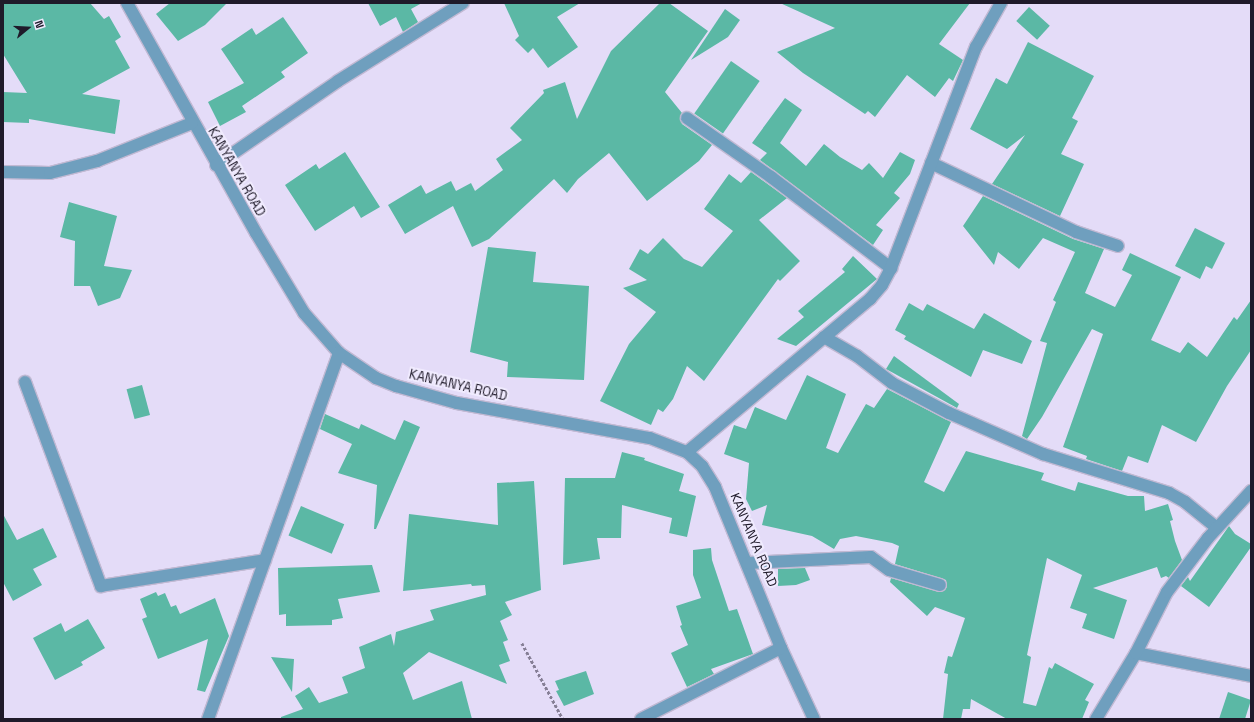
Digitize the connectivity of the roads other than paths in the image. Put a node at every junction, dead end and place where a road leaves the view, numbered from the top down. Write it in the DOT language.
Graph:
graph roads {
  1 [pos="127,3"];
  2 [pos="462,3"];
  3 [pos="1001,3"];
  4 [pos="687,118"];
  5 [pos="192,123"];
  6 [pos="931,163"];
  7 [pos="216,165"];
  8 [pos="3,172"];
  9 [pos="1118,246"];
  10 [pos="891,268"];
  11 [pos="824,337"];
  12 [pos="339,353"];
  13 [pos="25,382"];
  14 [pos="687,452"];
  15 [pos="1251,491"];
  16 [pos="1217,528"];
  17 [pos="265,560"];
  18 [pos="748,563"];
  19 [pos="940,586"];
  20 [pos="781,648"];
  21 [pos="1136,653"];
  22 [pos="1251,676"];
  23 [pos="208,719"];
  24 [pos="641,719"];
  25 [pos="814,719"];
  26 [pos="1096,719"];
  1 -- 5 [label="street, KANYANYA ROAD"];
  2 -- 7 [label="street"];
  3 -- 6 [label="street"];
  4 -- 10 [label="street"];
  5 -- 7 [label="street, KANYANYA ROAD"];
  5 -- 8 [label="street"];
  6 -- 9 [label="street"];
  6 -- 10 [label="street"];
  7 -- 12 [label="street, KANYANYA ROAD"];
  10 -- 11 [label="street"];
  11 -- 14 [label="street"];
  11 -- 16 [label="street"];
  12 -- 14 [label="street, KANYANYA ROAD"];
  12 -- 17 [label="street"];
  13 -- 17 [label="street"];
  14 -- 18 [label="street, KANYANYA ROAD"];
  15 -- 16 [label="street"];
  16 -- 21 [label="street"];
  17 -- 23 [label="street"];
  18 -- 19 [label="street"];
  18 -- 20 [label="street, KANYANYA ROAD"];
  20 -- 24 [label="street"];
  20 -- 25 [label="street, KANYANYA ROAD"];
  21 -- 22 [label="street"];
  21 -- 26 [label="street"];
}
